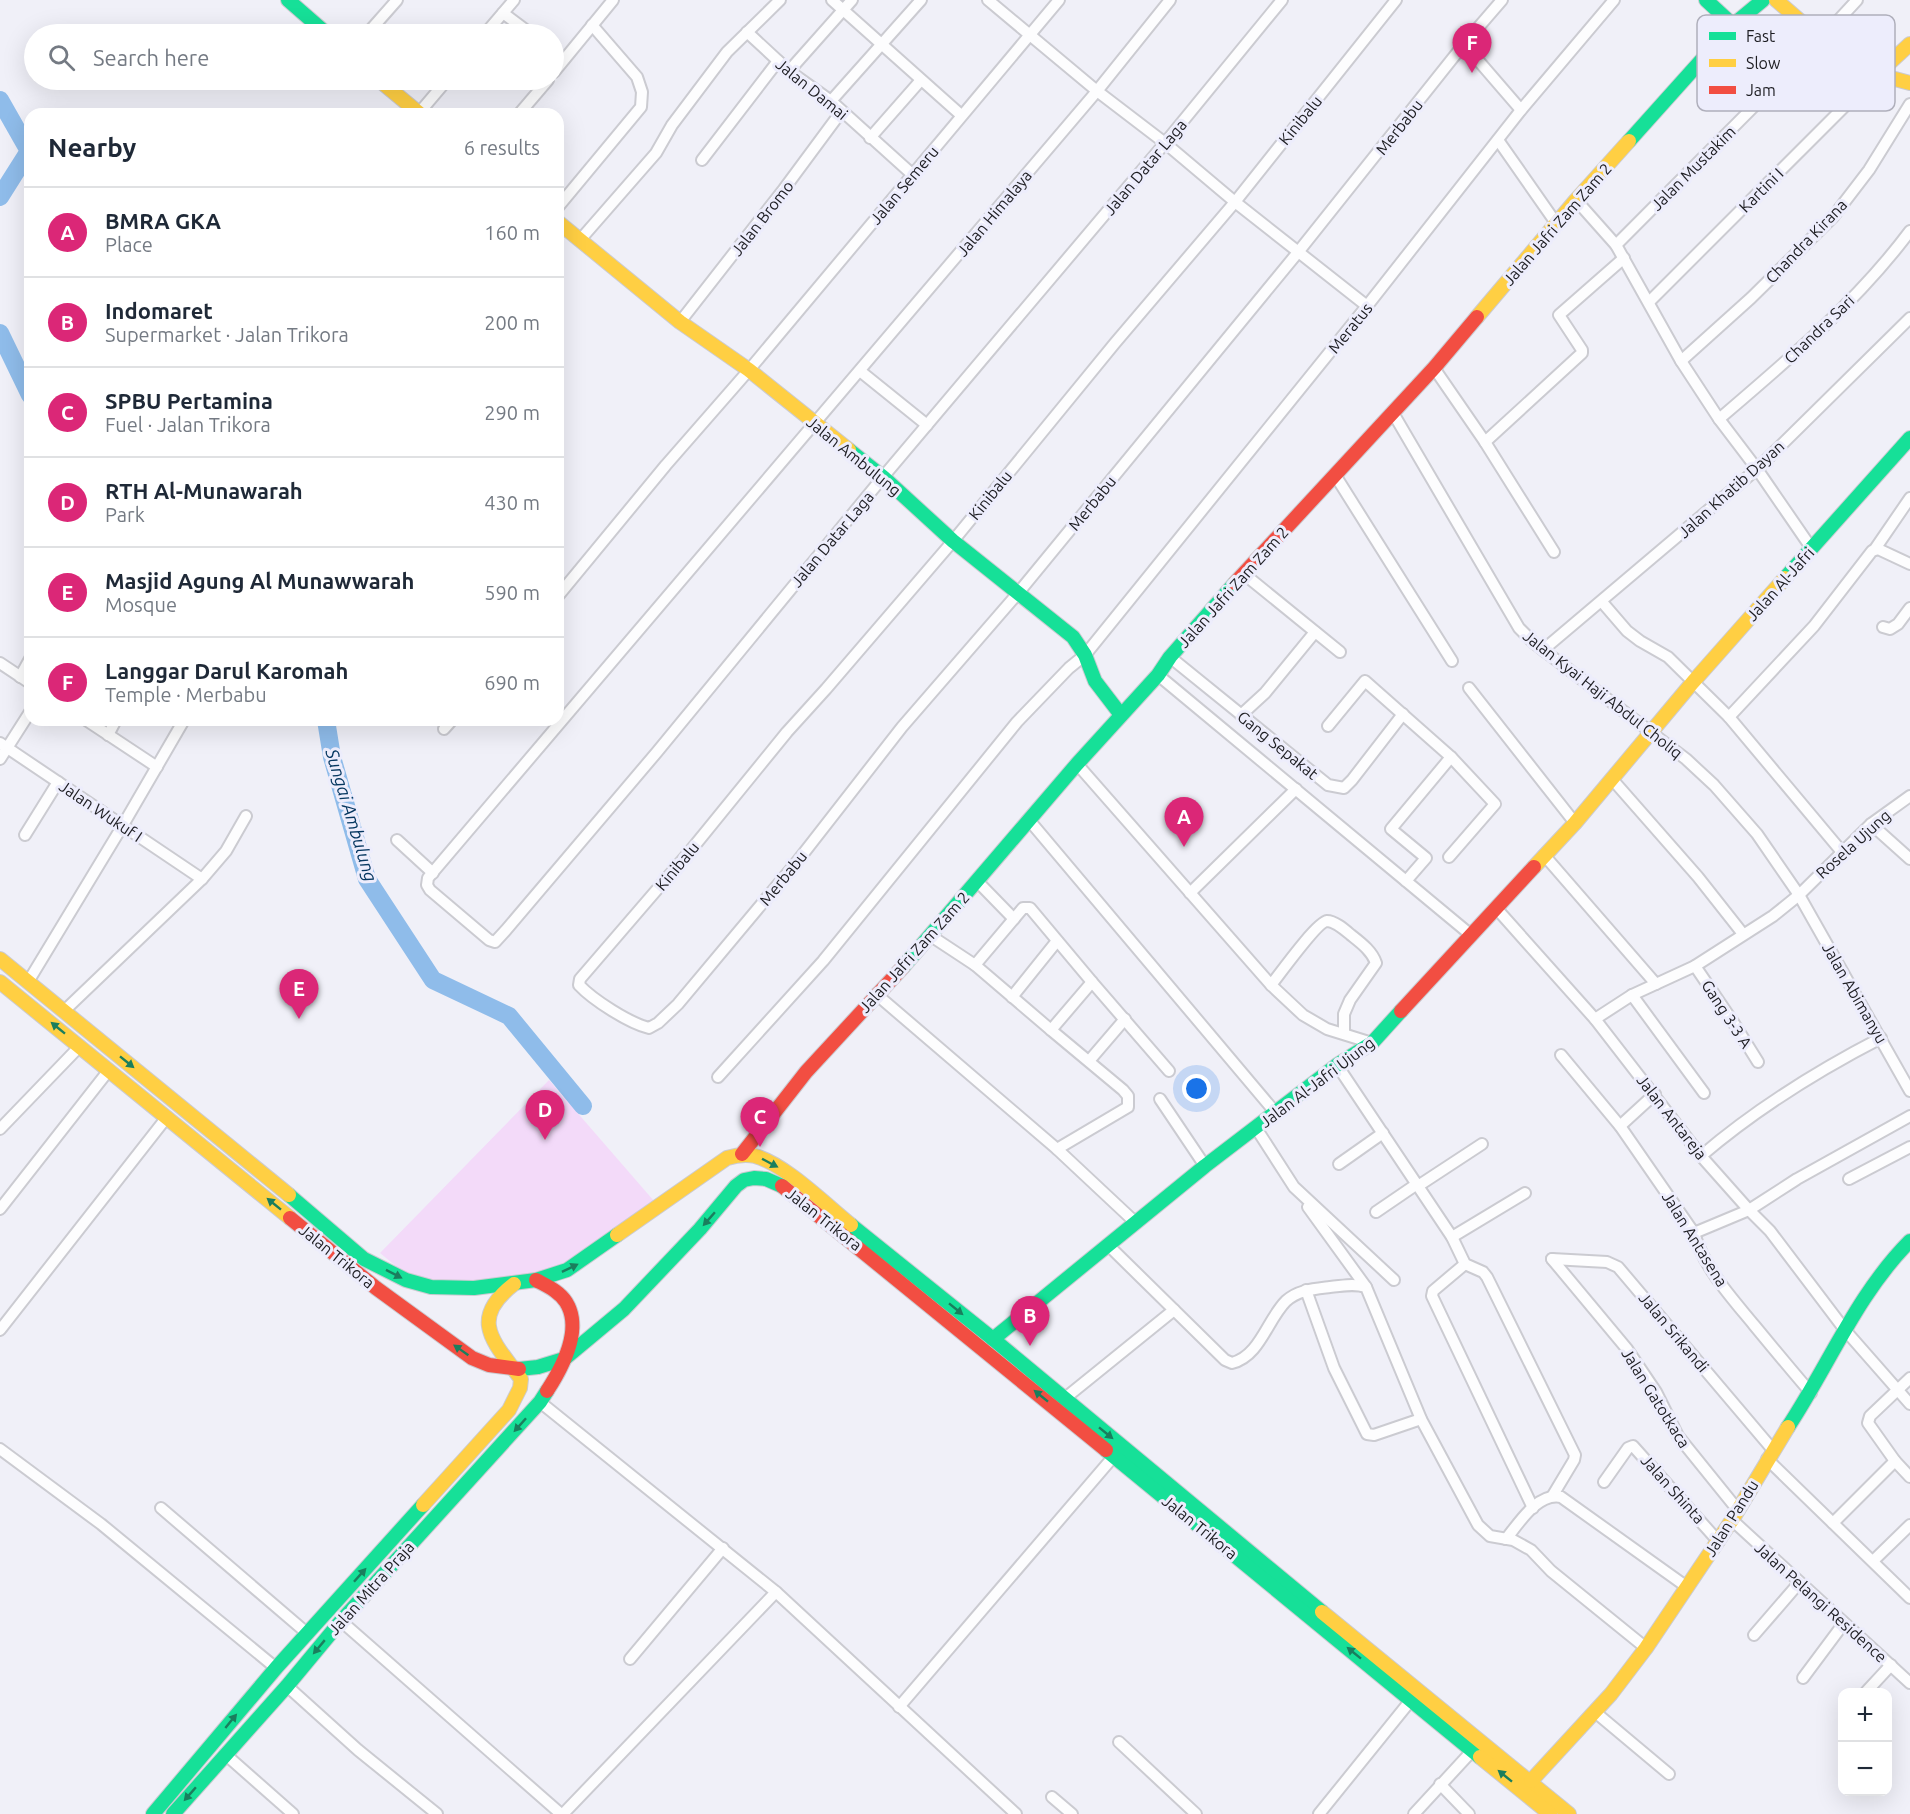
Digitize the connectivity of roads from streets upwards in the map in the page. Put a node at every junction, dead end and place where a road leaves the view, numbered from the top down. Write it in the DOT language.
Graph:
graph roads {
  1 [pos="288,0"];
  2 [pos="397,0"];
  3 [pos="514,0"];
  4 [pos="613,0"];
  5 [pos="780,0"];
  6 [pos="832,0"];
  7 [pos="852,0"];
  8 [pos="921,0"];
  9 [pos="988,0"];
  10 [pos="1059,0"];
  11 [pos="1170,0"];
  12 [pos="1282,0"];
  13 [pos="1396,0"];
  14 [pos="1502,0"];
  15 [pos="1614,0"];
  16 [pos="1706,0"];
  17 [pos="1763,0"];
  18 [pos="1776,0"];
  19 [pos="1857,0"];
  20 [pos="843,10"];
  21 [pos="503,13"];
  22 [pos="1722,15"];
  23 [pos="1746,15"];
  24 [pos="1793,15"];
  25 [pos="1843,15"];
  26 [pos="316,24"];
  27 [pos="376,24"];
  28 [pos="494,24"];
  29 [pos="518,24"];
  30 [pos="592,25"];
  31 [pos="747,32"];
  32 [pos="1030,35"];
  33 [pos="882,44"];
  34 [pos="1464,44"];
  35 [pos="1910,44"];
  36 [pos="1895,57"];
  37 [pos="564,59"];
  38 [pos="778,61"];
  39 [pos="1697,66"];
  40 [pos="789,71"];
  41 [pos="1895,79"];
  42 [pos="921,80"];
  43 [pos="1910,83"];
  44 [pos="391,90"];
  45 [pos="439,90"];
  46 [pos="539,90"];
  47 [pos="1097,91"];
  48 [pos="831,101"];
  49 [pos="1910,104"];
  50 [pos="413,108"];
  51 [pos="425,108"];
  52 [pos="524,108"];
  53 [pos="1521,110"];
  54 [pos="1749,111"];
  55 [pos="1839,111"];
  56 [pos="841,112"];
  57 [pos="961,115"];
  58 [pos="870,138"];
  59 [pos="1498,140"];
  60 [pos="1165,143"];
  61 [pos="702,160"];
  62 [pos="913,175"];
  63 [pos="564,200"];
  64 [pos="1576,200"];
  65 [pos="1235,202"];
  66 [pos="1556,223"];
  67 [pos="564,227"];
  68 [pos="1910,231"];
  69 [pos="580,240"];
  70 [pos="1616,245"];
  71 [pos="1299,251"];
  72 [pos="1624,258"];
  73 [pos="1649,302"];
  74 [pos="1367,306"];
  75 [pos="1910,318"];
  76 [pos="680,322"];
  77 [pos="1681,361"];
  78 [pos="1434,368"];
  79 [pos="748,370"];
  80 [pos="860,371"];
  81 [pos="1393,413"];
  82 [pos="1719,419"];
  83 [pos="815,424"];
  84 [pos="927,424"];
  85 [pos="1910,438"];
  86 [pos="1485,442"];
  87 [pos="1757,469"];
  88 [pos="1335,476"];
  89 [pos="883,477"];
  90 [pos="1910,498"];
  91 [pos="953,541"];
  92 [pos="1812,549"];
  93 [pos="1875,549"];
  94 [pos="1554,552"];
  95 [pos="1910,564"];
  96 [pos="1244,574"];
  97 [pos="564,589"];
  98 [pos="1019,592"];
  99 [pos="1602,602"];
  100 [pos="1910,608"];
  101 [pos="1883,627"];
  102 [pos="1315,632"];
  103 [pos="1543,650"];
  104 [pos="1340,652"];
  105 [pos="1085,655"];
  106 [pos="1170,657"];
  107 [pos="1452,661"];
  108 [pos="0,663"];
  109 [pos="1158,675"];
  110 [pos="24,679"];
  111 [pos="1693,682"];
  112 [pos="1469,688"];
  113 [pos="1403,714"];
  114 [pos="1121,715"];
  115 [pos="1241,715"];
  116 [pos="1729,717"];
  117 [pos="564,719"];
  118 [pos="24,720"];
  119 [pos="95,726"];
  120 [pos="113,726"];
  121 [pos="181,726"];
  122 [pos="447,726"];
  123 [pos="558,726"];
  124 [pos="1328,726"];
  125 [pos="444,729"];
  126 [pos="1652,732"];
  127 [pos="108,735"];
  128 [pos="4,745"];
  129 [pos="1451,757"];
  130 [pos="0,759"];
  131 [pos="1077,764"];
  132 [pos="157,767"];
  133 [pos="1612,779"];
  134 [pos="58,782"];
  135 [pos="1296,789"];
  136 [pos="1910,796"];
  137 [pos="246,816"];
  138 [pos="1029,820"];
  139 [pos="1575,823"];
  140 [pos="1871,824"];
  141 [pos="123,825"];
  142 [pos="25,835"];
  143 [pos="397,840"];
  144 [pos="1842,852"];
  145 [pos="1544,855"];
  146 [pos="1449,857"];
  147 [pos="1910,859"];
  148 [pos="433,873"];
  149 [pos="202,879"];
  150 [pos="977,881"];
  151 [pos="1406,881"];
  152 [pos="1190,893"];
  153 [pos="1799,895"];
  154 [pos="1496,908"];
  155 [pos="1014,919"];
  156 [pos="1743,934"];
  157 [pos="1471,935"];
  158 [pos="931,936"];
  159 [pos="1057,941"];
  160 [pos="0,959"];
  161 [pos="975,965"];
  162 [pos="1695,966"];
  163 [pos="0,982"];
  164 [pos="28,982"];
  165 [pos="1092,982"];
  166 [pos="579,984"];
  167 [pos="1656,984"];
  168 [pos="1271,985"];
  169 [pos="876,994"];
  170 [pos="1632,995"];
  171 [pos="1012,997"];
  172 [pos="64,1011"];
  173 [pos="1125,1019"];
  174 [pos="1595,1019"];
  175 [pos="1051,1030"];
  176 [pos="1344,1033"];
  177 [pos="1881,1038"];
  178 [pos="1372,1043"];
  179 [pos="80,1046"];
  180 [pos="1561,1055"];
  181 [pos="1089,1062"];
  182 [pos="1758,1062"];
  183 [pos="1337,1065"];
  184 [pos="109,1070"];
  185 [pos="1169,1071"];
  186 [pos="718,1077"];
  187 [pos="1910,1091"];
  188 [pos="1704,1093"];
  189 [pos="1655,1094"];
  190 [pos="1160,1099"];
  191 [pos="1275,1112"];
  192 [pos="167,1116"];
  193 [pos="1910,1116"];
  194 [pos="1620,1125"];
  195 [pos="1256,1128"];
  196 [pos="0,1129"];
  197 [pos="1383,1133"];
  198 [pos="1482,1144"];
  199 [pos="1910,1147"];
  200 [pos="1057,1149"];
  201 [pos="741,1154"];
  202 [pos="1701,1156"];
  203 [pos="1339,1164"];
  204 [pos="1204,1166"];
  205 [pos="257,1168"];
  206 [pos="1850,1179"];
  207 [pos="245,1180"];
  208 [pos="1417,1185"];
  209 [pos="1294,1187"];
  210 [pos="1525,1193"];
  211 [pos="0,1209"];
  212 [pos="1749,1210"];
  213 [pos="1376,1212"];
  214 [pos="1136,1223"];
  215 [pos="1694,1233"];
  216 [pos="1452,1237"];
  217 [pos="1910,1241"];
  218 [pos="1108,1245"];
  219 [pos="1552,1259"];
  220 [pos="1465,1264"];
  221 [pos="907,1278"];
  222 [pos="536,1280"];
  223 [pos="1394,1280"];
  224 [pos="514,1284"];
  225 [pos="1366,1287"];
  226 [pos="1306,1290"];
  227 [pos="924,1292"];
  228 [pos="1174,1310"];
  229 [pos="0,1330"];
  230 [pos="1845,1330"];
  231 [pos="993,1338"];
  232 [pos="564,1359"];
  233 [pos="515,1369"];
  234 [pos="1910,1378"];
  235 [pos="1898,1389"];
  236 [pos="1810,1393"];
  237 [pos="1064,1399"];
  238 [pos="540,1402"];
  239 [pos="1910,1404"];
  240 [pos="1421,1419"];
  241 [pos="0,1449"];
  242 [pos="1770,1454"];
  243 [pos="1114,1456"];
  244 [pos="1895,1461"];
  245 [pos="1910,1477"];
  246 [pos="1604,1482"];
  247 [pos="1553,1495"];
  248 [pos="161,1508"];
  249 [pos="1533,1508"];
  250 [pos="1734,1515"];
  251 [pos="1833,1523"];
  252 [pos="1910,1525"];
  253 [pos="1506,1539"];
  254 [pos="1718,1541"];
  255 [pos="723,1548"];
  256 [pos="1873,1562"];
  257 [pos="1799,1583"];
  258 [pos="1687,1587"];
  259 [pos="776,1592"];
  260 [pos="1910,1598"];
  261 [pos="341,1621"];
  262 [pos="1844,1623"];
  263 [pos="308,1634"];
  264 [pos="1754,1635"];
  265 [pos="1646,1648"];
  266 [pos="630,1659"];
  267 [pos="1891,1665"];
  268 [pos="276,1668"];
  269 [pos="1803,1678"];
  270 [pos="1910,1683"];
  271 [pos="286,1686"];
  272 [pos="1870,1688"];
  273 [pos="1411,1700"];
  274 [pos="899,1707"];
  275 [pos="1595,1712"];
  276 [pos="1119,1742"];
  277 [pos="1472,1751"];
  278 [pos="225,1754"];
  279 [pos="1669,1774"];
  280 [pos="1531,1781"];
  281 [pos="1440,1784"];
  282 [pos="1052,1797"];
  283 [pos="153,1814"];
  284 [pos="173,1814"];
  285 [pos="293,1814"];
  286 [pos="437,1814"];
  287 [pos="562,1814"];
  288 [pos="1016,1814"];
  289 [pos="1072,1814"];
  290 [pos="1196,1814"];
  291 [pos="1319,1814"];
  292 [pos="1414,1814"];
  293 [pos="1469,1814"];
  294 [pos="1550,1814"];
  295 [pos="1569,1814"];
  1 -- 26 [label="street"];
  2 -- 27 [label="street"];
  3 -- 21 [label="street"];
  4 -- 30 [label="street"];
  5 -- 31 [label="street"];
  6 -- 20 [label="street"];
  7 -- 20 [label="street"];
  8 -- 33 [label="street"];
  9 -- 32 [label="street"];
  10 -- 32 [label="street, Jalan Semeru"];
  11 -- 47 [label="street, Jalan Himalaya"];
  12 -- 60 [label="street, Jalan Datar Laga"];
  13 -- 65 [label="street, Kinibalu"];
  14 -- 34 [label="street, Merbabu"];
  15 -- 53 [label="street, Meratus"];
  16 -- 22 [label="street"];
  17 -- 23 [label="street, Jalan Jafri Zam Zam 2"];
  18 -- 24 [label="street"];
  19 -- 25 [label="street, Jalan Mustakim"];
  20 -- 33 [label="street"];
  20 -- 40 [label="street"];
  21 -- 28 [label="street"];
  21 -- 29 [label="street"];
  30 -- 37 [label="street"];
  30 -- 63 [label="street"];
  31 -- 38 [label="street, Jalan Damai"];
  31 -- 69 [label="street"];
  32 -- 47 [label="street"];
  32 -- 57 [label="street, Jalan Semeru"];
  33 -- 42 [label="street"];
  33 -- 48 [label="street"];
  34 -- 53 [label="street"];
  34 -- 71 [label="street, Merbabu"];
  35 -- 36 [label="street"];
  38 -- 40 [label="street, Jalan Damai"];
  38 -- 61 [label="street"];
  39 -- 64 [label="street, Jalan Jafri Zam Zam 2"];
  40 -- 48 [label="street, Jalan Damai"];
  41 -- 43 [label="street"];
  42 -- 57 [label="street"];
  42 -- 58 [label="street"];
  44 -- 50 [label="street"];
  45 -- 51 [label="street"];
  46 -- 52 [label="street"];
  47 -- 60 [label="street"];
  47 -- 80 [label="street, Jalan Himalaya"];
  48 -- 56 [label="street, Jalan Damai"];
  49 -- 77 [label="street, Chandra Kirana"];
  53 -- 59 [label="street, Meratus"];
  54 -- 70 [label="street, Jalan Mustakim"];
  55 -- 73 [label="street, Kartini I"];
  56 -- 58 [label="street, Jalan Damai"];
  56 -- 76 [label="street, Jalan Bromo"];
  57 -- 62 [label="street, Jalan Semeru"];
  58 -- 62 [label="street, Jalan Damai"];
  59 -- 66 [label="street"];
  59 -- 74 [label="street, Meratus"];
  60 -- 65 [label="street"];
  60 -- 84 [label="street, Jalan Datar Laga"];
  62 -- 79 [label="street, Jalan Semeru"];
  64 -- 66 [label="street, Jalan Jafri Zam Zam 2"];
  64 -- 70 [label="street"];
  65 -- 71 [label="street"];
  65 -- 91 [label="street, Kinibalu"];
  66 -- 78 [label="street, Jalan Jafri Zam Zam 2"];
  67 -- 69 [label="street, Jalan Ambulung"];
  68 -- 82 [label="street, Chandra Sari"];
  69 -- 76 [label="street, Jalan Ambulung"];
  70 -- 72 [label="street"];
  71 -- 74 [label="street"];
  71 -- 98 [label="street, Merbabu"];
  72 -- 73 [label="street"];
  72 -- 86 [label="street"];
  73 -- 77 [label="street"];
  74 -- 105 [label="street, Meratus"];
  75 -- 87 [label="street, Jalan Khatib Dayan"];
  76 -- 79 [label="street, Jalan Ambulung"];
  77 -- 82 [label="street"];
  78 -- 81 [label="street, Jalan Jafri Zam Zam 2"];
  78 -- 86 [label="street"];
  79 -- 83 [label="street, Jalan Ambulung"];
  79 -- 97 [label="street, Jalan Semeru"];
  80 -- 83 [label="street, Jalan Himalaya"];
  80 -- 84 [label="street"];
  81 -- 88 [label="street, Jalan Jafri Zam Zam 2"];
  81 -- 103 [label="street, Jalan Kyai Haji Abdul Choliq"];
  82 -- 87 [label="street"];
  83 -- 89 [label="street, Jalan Ambulung"];
  83 -- 117 [label="street, Jalan Himalaya"];
  84 -- 89 [label="street, Jalan Datar Laga"];
  85 -- 92 [label="street, Jalan Al-Jafri"];
  86 -- 94 [label="street"];
  87 -- 92 [label="street"];
  87 -- 99 [label="street, Jalan Khatib Dayan"];
  88 -- 96 [label="street, Jalan Jafri Zam Zam 2"];
  88 -- 107 [label="street"];
  89 -- 91 [label="street, Jalan Ambulung"];
  89 -- 148 [label="street, Jalan Datar Laga"];
  90 -- 93 [label="street"];
  91 -- 98 [label="street, Jalan Ambulung"];
  91 -- 166 [label="street, Kinibalu"];
  92 -- 111 [label="street, Jalan Al-Jafri"];
  93 -- 95 [label="street"];
  93 -- 116 [label="street"];
  96 -- 102 [label="street"];
  96 -- 106 [label="street, Jalan Jafri Zam Zam 2"];
  98 -- 105 [label="street, Jalan Ambulung"];
  98 -- 166 [label="street, Merbabu"];
  99 -- 103 [label="street, Jalan Khatib Dayan"];
  99 -- 111 [label="street"];
  100 -- 101 [label="street"];
  102 -- 104 [label="street"];
  102 -- 115 [label="street"];
  103 -- 126 [label="street, Jalan Kyai Haji Abdul Choliq"];
  105 -- 114 [label="street, Jalan Ambulung"];
  105 -- 186 [label="street, Meratus"];
  106 -- 109 [label="street, Jalan Jafri Zam Zam 2"];
  106 -- 115 [label="street, Gang Sepakat"];
  108 -- 110 [label="street"];
  109 -- 114 [label="street, Jalan Jafri Zam Zam 2"];
  109 -- 135 [label="street"];
  111 -- 116 [label="street"];
  111 -- 126 [label="street, Jalan Al-Jafri"];
  112 -- 139 [label="street"];
  113 -- 115 [label="street, Gang Sepakat"];
  113 -- 124 [label="street"];
  113 -- 129 [label="street"];
  114 -- 131 [label="street, Jalan Jafri Zam Zam 2"];
  116 -- 144 [label="street"];
  118 -- 128 [label="street"];
  119 -- 127 [label="street"];
  120 -- 127 [label="street"];
  121 -- 132 [label="street"];
  122 -- 125 [label="street"];
  123 -- 148 [label="street, Jalan Himalaya"];
  126 -- 133 [label="street, Jalan Al-Jafri Ujung"];
  126 -- 153 [label="street, Jalan Kyai Haji Abdul Choliq"];
  127 -- 132 [label="street"];
  128 -- 130 [label="street"];
  128 -- 134 [label="street, Jalan Wukuf I"];
  129 -- 146 [label="street"];
  129 -- 151 [label="street"];
  131 -- 138 [label="street, Jalan Jafri Zam Zam 2"];
  131 -- 152 [label="street"];
  132 -- 141 [label="street"];
  133 -- 139 [label="street, Jalan Al-Jafri Ujung"];
  133 -- 156 [label="street"];
  134 -- 141 [label="street, Jalan Wukuf I"];
  134 -- 142 [label="street"];
  135 -- 151 [label="street"];
  135 -- 152 [label="street"];
  136 -- 140 [label="street, Rosela Ujung"];
  137 -- 149 [label="street"];
  138 -- 150 [label="street, Jalan Jafri Zam Zam 2"];
  138 -- 191 [label="street"];
  139 -- 145 [label="street, Jalan Al-Jafri Ujung"];
  140 -- 144 [label="street, Rosela Ujung"];
  140 -- 147 [label="street"];
  141 -- 149 [label="street, Jalan Wukuf I"];
  141 -- 164 [label="street"];
  143 -- 148 [label="street"];
  144 -- 153 [label="street, Rosela Ujung"];
  145 -- 154 [label="street, Jalan Al-Jafri Ujung"];
  145 -- 167 [label="street"];
  149 -- 172 [label="street"];
  150 -- 155 [label="street"];
  150 -- 158 [label="street, Jalan Jafri Zam Zam 2"];
  151 -- 157 [label="street"];
  152 -- 168 [label="street"];
  153 -- 156 [label="street, Rosela Ujung"];
  153 -- 177 [label="street, Jalan Abimanyu"];
  154 -- 157 [label="street, Jalan Al-Jafri Ujung"];
  154 -- 174 [label="street, Jalan Antareja"];
  155 -- 159 [label="street"];
  155 -- 161 [label="street"];
  156 -- 162 [label="street, Rosela Ujung"];
  157 -- 178 [label="street, Jalan Al-Jafri Ujung"];
  158 -- 161 [label="street"];
  158 -- 169 [label="street, Jalan Jafri Zam Zam 2"];
  159 -- 165 [label="street"];
  159 -- 171 [label="street"];
  160 -- 164 [label="street, Jalan Trikora"];
  161 -- 171 [label="street"];
  162 -- 167 [label="street, Rosela Ujung"];
  162 -- 182 [label="street, Gang 3-3 A"];
  179 -- 163 [label="street, Jalan Trikora, one-way"];
  164 -- 172 [label="street, Jalan Trikora"];
  165 -- 173 [label="street"];
  165 -- 175 [label="street"];
  167 -- 170 [label="street, Rosela Ujung"];
  168 -- 176 [label="street"];
  168 -- 176 [label="street"];
  169 -- 200 [label="street"];
  169 -- 201 [label="street, Jalan Jafri Zam Zam 2"];
  170 -- 174 [label="street, Rosela Ujung"];
  170 -- 188 [label="street"];
  171 -- 175 [label="street"];
  172 -- 205 [label="street, Jalan Trikora, one-way"];
  173 -- 181 [label="street"];
  173 -- 185 [label="street"];
  174 -- 189 [label="street, Jalan Antareja"];
  175 -- 181 [label="street"];
  176 -- 178 [label="street"];
  177 -- 187 [label="street, Jalan Abimanyu"];
  177 -- 202 [label="street"];
  178 -- 183 [label="street, Jalan Al-Jafri Ujung"];
  179 -- 184 [label="street, Jalan Trikora"];
  179 -- 196 [label="street"];
  180 -- 194 [label="street, Jalan Antasena"];
  181 -- 200 [label="street"];
  183 -- 191 [label="street, Jalan Al-Jafri Ujung"];
  183 -- 197 [label="street"];
  184 -- 192 [label="street, Jalan Trikora"];
  184 -- 211 [label="street"];
  189 -- 194 [label="street"];
  189 -- 202 [label="street, Jalan Antareja"];
  190 -- 204 [label="street"];
  191 -- 195 [label="street, Jalan Al-Jafri Ujung"];
  192 -- 207 [label="street, Jalan Trikora"];
  192 -- 229 [label="street"];
  193 -- 212 [label="street"];
  194 -- 215 [label="street, Jalan Antasena"];
  195 -- 204 [label="street, Jalan Al-Jafri Ujung"];
  195 -- 209 [label="street"];
  197 -- 203 [label="street"];
  197 -- 208 [label="street"];
  198 -- 208 [label="street"];
  199 -- 206 [label="street"];
  200 -- 214 [label="street"];
  201 -- 221 [label="street, Jalan Trikora, one-way"];
  222 -- 201 [label="street, Jalan Trikora, one-way"];
  202 -- 212 [label="street, Jalan Antareja"];
  204 -- 214 [label="street, Jalan Al-Jafri Ujung"];
  205 -- 207 [label="street"];
  205 -- 224 [label="street, Jalan Trikora, one-way"];
  233 -- 207 [label="street, Jalan Trikora, one-way"];
  208 -- 213 [label="street"];
  208 -- 216 [label="street"];
  209 -- 223 [label="street"];
  209 -- 225 [label="street"];
  210 -- 216 [label="street"];
  212 -- 215 [label="street"];
  212 -- 230 [label="street, Jalan Antareja"];
  214 -- 218 [label="street, Jalan Al-Jafri Ujung"];
  215 -- 236 [label="street, Jalan Antasena"];
  216 -- 220 [label="street"];
  217 -- 230 [label="street, Jalan Pandu"];
  218 -- 228 [label="street"];
  218 -- 231 [label="street, Jalan Al-Jafri Ujung"];
  219 -- 242 [label="street, Jalan Srikandi"];
  219 -- 250 [label="street, Jalan Gatotkaca"];
  220 -- 247 [label="street"];
  220 -- 249 [label="street"];
  221 -- 227 [label="street, Jalan Trikora"];
  221 -- 232 [label="street, Jalan Trikora, one-way"];
  222 -- 224 [label="street, Jalan Trikora"];
  222 -- 232 [label="street"];
  224 -- 233 [label="street"];
  225 -- 226 [label="street"];
  225 -- 240 [label="street"];
  226 -- 228 [label="street"];
  226 -- 240 [label="street"];
  227 -- 231 [label="street, Jalan Trikora, one-way"];
  243 -- 227 [label="street, Jalan Trikora, one-way"];
  228 -- 237 [label="street"];
  230 -- 235 [label="street, Jalan Antareja"];
  230 -- 236 [label="street, Jalan Pandu"];
  231 -- 237 [label="street, Jalan Trikora"];
  232 -- 233 [label="street, Jalan Trikora"];
  232 -- 238 [label="street, Jalan Mitra Praja"];
  263 -- 233 [label="street, Jalan Mitra Praja, one-way"];
  234 -- 235 [label="street"];
  235 -- 239 [label="street, Jalan Antareja"];
  235 -- 244 [label="street"];
  236 -- 242 [label="street, Jalan Pandu"];
  237 -- 280 [label="street, Jalan Trikora, one-way"];
  238 -- 255 [label="street"];
  238 -- 261 [label="street, Jalan Mitra Praja, one-way"];
  240 -- 253 [label="street"];
  241 -- 268 [label="street"];
  242 -- 250 [label="street, Jalan Pandu"];
  242 -- 251 [label="street, Jalan Srikandi"];
  273 -- 243 [label="street, Jalan Trikora, one-way"];
  243 -- 274 [label="street"];
  244 -- 245 [label="street"];
  244 -- 251 [label="street"];
  246 -- 254 [label="street, Jalan Shinta"];
  247 -- 249 [label="street"];
  247 -- 258 [label="street"];
  248 -- 263 [label="street"];
  249 -- 253 [label="street"];
  250 -- 254 [label="street, Jalan Pandu"];
  250 -- 257 [label="street, Jalan Pelangi Residence"];
  251 -- 256 [label="street, Jalan Srikandi"];
  252 -- 256 [label="street"];
  253 -- 265 [label="street"];
  254 -- 258 [label="street, Jalan Pandu"];
  255 -- 259 [label="street"];
  255 -- 266 [label="street"];
  256 -- 260 [label="street, Jalan Srikandi"];
  257 -- 262 [label="street, Jalan Pelangi Residence"];
  257 -- 264 [label="street"];
  258 -- 265 [label="street, Jalan Pandu"];
  259 -- 274 [label="street"];
  259 -- 287 [label="street"];
  261 -- 271 [label="street, Jalan Mitra Praja, one-way"];
  261 -- 287 [label="street"];
  262 -- 267 [label="street, Jalan Pelangi Residence"];
  262 -- 269 [label="street"];
  263 -- 268 [label="street, Jalan Mitra Praja"];
  265 -- 275 [label="street, Jalan Pandu"];
  267 -- 270 [label="street, Jalan Pelangi Residence"];
  267 -- 272 [label="street"];
  283 -- 268 [label="street, Jalan Mitra Praja, one-way"];
  271 -- 278 [label="street, Jalan Mitra Praja"];
  271 -- 286 [label="street"];
  273 -- 277 [label="street, Jalan Trikora"];
  273 -- 291 [label="street"];
  274 -- 288 [label="street"];
  275 -- 279 [label="street"];
  275 -- 280 [label="street, Jalan Pandu"];
  276 -- 290 [label="street"];
  277 -- 281 [label="street"];
  294 -- 277 [label="street, Jalan Trikora, one-way"];
  278 -- 284 [label="street, Jalan Mitra Praja, one-way"];
  278 -- 285 [label="street"];
  280 -- 295 [label="street, Jalan Trikora"];
  281 -- 292 [label="street"];
  281 -- 293 [label="street"];
  282 -- 289 [label="street"];
}
